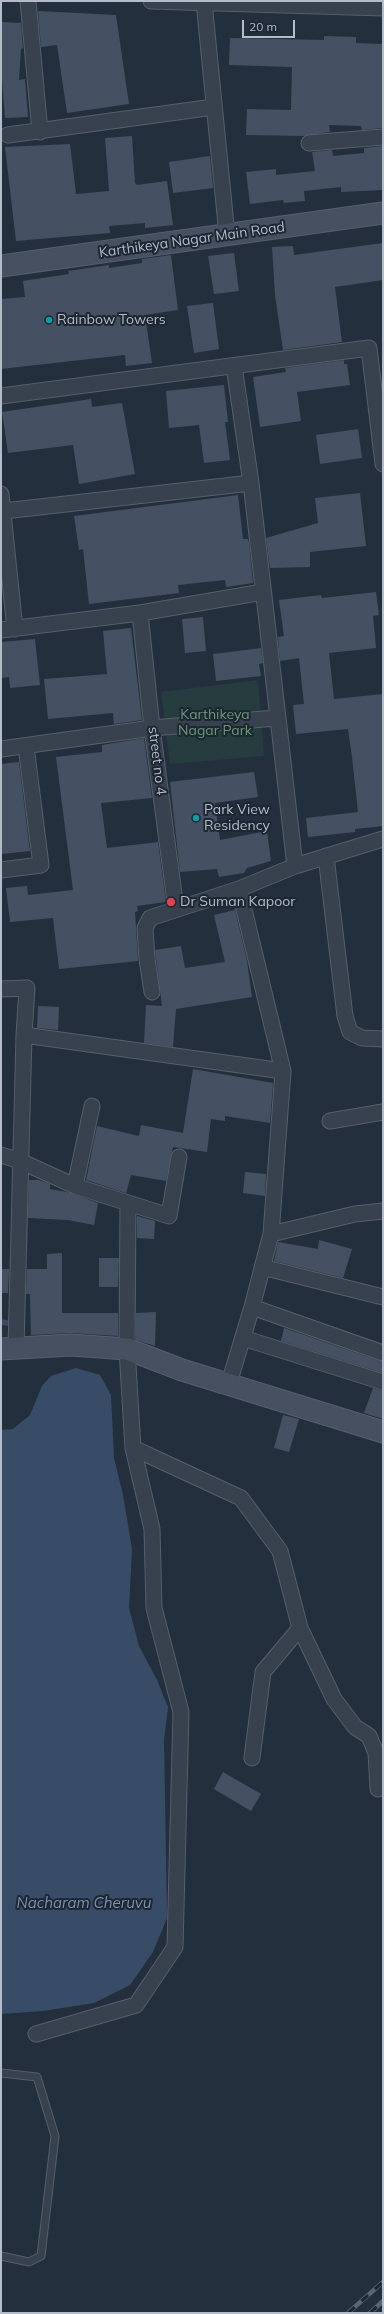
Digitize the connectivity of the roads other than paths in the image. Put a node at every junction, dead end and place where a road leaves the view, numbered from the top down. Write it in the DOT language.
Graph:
graph roads {
  1 [pos="28,1"];
  2 [pos="151,1"];
  3 [pos="204,2"];
  4 [pos="383,8"];
  5 [pos="214,107"];
  6 [pos="40,132"];
  7 [pos="8,135"];
  8 [pos="383,137"];
  9 [pos="309,143"];
  10 [pos="383,213"];
  11 [pos="227,235"];
  12 [pos="1,266"];
  13 [pos="234,366"];
  14 [pos="1,396"];
  15 [pos="383,464"];
  16 [pos="251,483"];
  17 [pos="1,494"];
  18 [pos="4,511"];
  19 [pos="263,592"];
  20 [pos="140,612"];
  21 [pos="8,629"];
  22 [pos="277,718"];
  23 [pos="152,728"];
  24 [pos="26,746"];
  25 [pos="1,749"];
  26 [pos="383,840"];
  27 [pos="326,856"];
  28 [pos="295,866"];
  29 [pos="1,870"];
  30 [pos="239,889"];
  31 [pos="176,909"];
  32 [pos="1,989"];
  33 [pos="152,992"];
  34 [pos="24,1035"];
  35 [pos="383,1039"];
  36 [pos="283,1072"];
  37 [pos="92,1106"];
  38 [pos="383,1112"];
  39 [pos="330,1121"];
  40 [pos="1,1155"];
  41 [pos="179,1157"];
  42 [pos="20,1161"];
  43 [pos="75,1186"];
  44 [pos="128,1203"];
  45 [pos="383,1211"];
  46 [pos="271,1234"];
  47 [pos="262,1267"];
  48 [pos="383,1297"];
  49 [pos="252,1307"];
  50 [pos="243,1338"];
  51 [pos="8,1349"];
  52 [pos="127,1349"];
  53 [pos="383,1353"];
  54 [pos="383,1382"];
  55 [pos="229,1383"];
  56 [pos="383,1432"];
  57 [pos="132,1448"];
  58 [pos="300,1628"];
  59 [pos="252,1758"];
  60 [pos="378,1789"];
  61 [pos="36,2034"];
  62 [pos="1,2073"];
  63 [pos="1,2256"];
  1 -- 6 [label="street"];
  2 -- 3 [label="street"];
  3 -- 4 [label="street"];
  3 -- 5 [label="street"];
  5 -- 6 [label="street"];
  5 -- 11 [label="street"];
  6 -- 7 [label="street"];
  8 -- 9 [label="street"];
  10 -- 11 [label="street, Karthikeya Nagar Main Road"];
  11 -- 12 [label="street, Karthikeya Nagar Main Road"];
  13 -- 14 [label="street"];
  13 -- 15 [label="street"];
  13 -- 16 [label="street"];
  16 -- 18 [label="street"];
  16 -- 19 [label="street"];
  17 -- 18 [label="street"];
  18 -- 21 [label="street"];
  19 -- 20 [label="street"];
  19 -- 22 [label="street"];
  20 -- 21 [label="street"];
  20 -- 23 [label="street, street no 4"];
  22 -- 23 [label="street"];
  22 -- 28 [label="street"];
  23 -- 24 [label="street"];
  23 -- 31 [label="street, street no 4"];
  24 -- 25 [label="street"];
  24 -- 29 [label="street"];
  26 -- 27 [label="street"];
  27 -- 28 [label="street"];
  27 -- 35 [label="street"];
  28 -- 30 [label="street"];
  30 -- 31 [label="street"];
  30 -- 36 [label="street"];
  31 -- 33 [label="street"];
  32 -- 34 [label="street"];
  34 -- 36 [label="street"];
  34 -- 42 [label="street"];
  36 -- 46 [label="street"];
  37 -- 43 [label="street"];
  38 -- 39 [label="street"];
  40 -- 42 [label="street"];
  41 -- 44 [label="street"];
  42 -- 43 [label="street"];
  42 -- 51 [label="street"];
  43 -- 44 [label="street"];
  44 -- 52 [label="street"];
  45 -- 46 [label="street"];
  46 -- 47 [label="street"];
  47 -- 48 [label="street"];
  47 -- 49 [label="street"];
  49 -- 50 [label="street"];
  49 -- 53 [label="street"];
  50 -- 54 [label="street"];
  50 -- 55 [label="street"];
  51 -- 52 [label="street"];
  52 -- 55 [label="street"];
  52 -- 57 [label="street"];
  55 -- 56 [label="street"];
  57 -- 58 [label="street"];
  57 -- 61 [label="street"];
  58 -- 59 [label="street"];
  58 -- 60 [label="street"];
  62 -- 63 [label="lane"];
}
